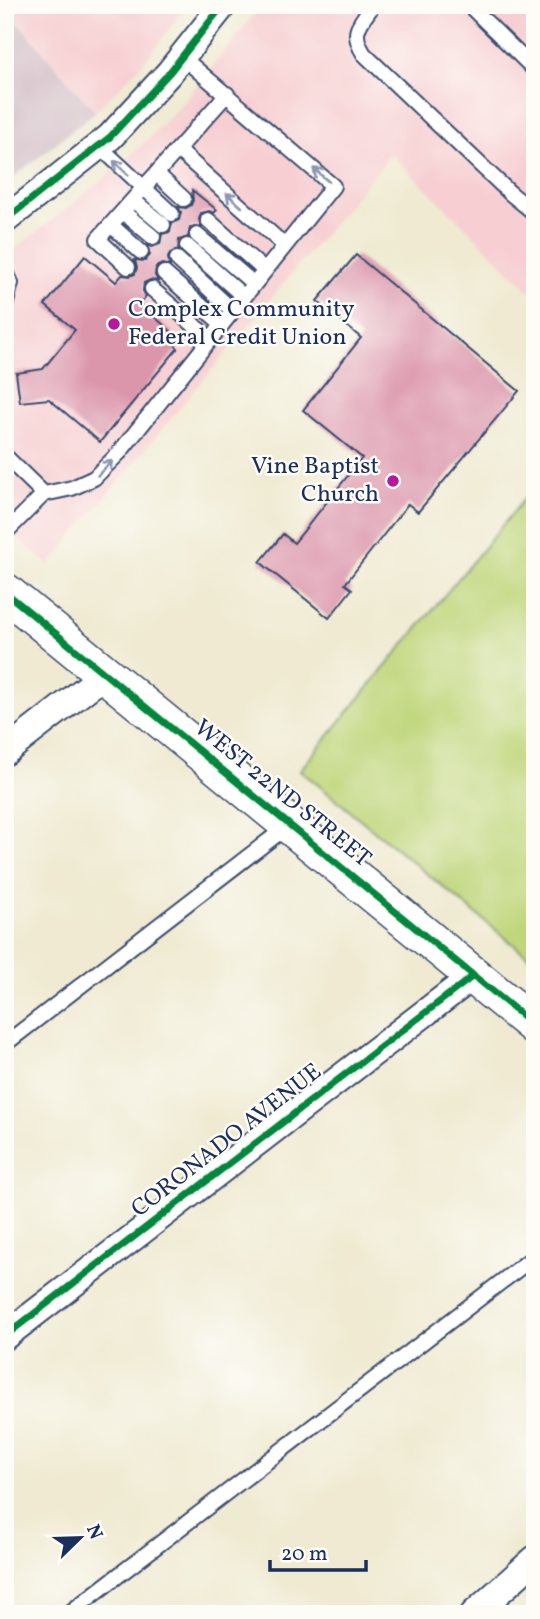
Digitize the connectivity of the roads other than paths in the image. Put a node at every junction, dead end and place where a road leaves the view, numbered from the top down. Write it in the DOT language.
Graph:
graph roads {
  1 [pos="223,5"];
  2 [pos="373,5"];
  3 [pos="469,5"];
  4 [pos="182,57"];
  5 [pos="535,70"];
  6 [pos="227,94"];
  7 [pos="99,146"];
  8 [pos="178,150"];
  9 [pos="156,174"];
  10 [pos="138,194"];
  11 [pos="184,199"];
  12 [pos="123,212"];
  13 [pos="534,214"];
  14 [pos="168,219"];
  15 [pos="5,220"];
  16 [pos="208,220"];
  17 [pos="111,225"];
  18 [pos="197,235"];
  19 [pos="153,237"];
  20 [pos="187,246"];
  21 [pos="285,246"];
  22 [pos="141,252"];
  23 [pos="177,259"];
  24 [pos="128,267"];
  25 [pos="5,270"];
  26 [pos="265,271"];
  27 [pos="164,273"];
  28 [pos="254,284"];
  29 [pos="152,289"];
  30 [pos="244,297"];
  31 [pos="5,306"];
  32 [pos="233,310"];
  33 [pos="222,324"];
  34 [pos="210,339"];
  35 [pos="5,456"];
  36 [pos="44,494"];
  37 [pos="5,533"];
  38 [pos="5,592"];
  39 [pos="105,674"];
  40 [pos="5,752"];
  41 [pos="289,825"];
  42 [pos="473,975"];
  43 [pos="535,1026"];
  44 [pos="5,1044"];
  45 [pos="535,1256"];
  46 [pos="5,1336"];
  47 [pos="535,1559"];
  48 [pos="68,1614"];
  49 [pos="474,1614"];
  1 -- 4 [label="street"];
  2 -- 13 [label="lane"];
  3 -- 5 [label="lane"];
  4 -- 6 [label="lane"];
  4 -- 7 [label="street"];
  6 -- 8 [label="lane"];
  21 -- 6 [label="lane, one-way"];
  10 -- 7 [label="lane, one-way"];
  7 -- 15 [label="street"];
  8 -- 9 [label="lane"];
  21 -- 8 [label="lane, one-way"];
  9 -- 10 [label="lane"];
  9 -- 11 [label="lane"];
  10 -- 12 [label="lane"];
  10 -- 14 [label="lane"];
  12 -- 17 [label="lane"];
  12 -- 19 [label="lane"];
  16 -- 26 [label="lane"];
  17 -- 22 [label="lane"];
  17 -- 24 [label="lane"];
  18 -- 28 [label="lane"];
  20 -- 30 [label="lane"];
  21 -- 26 [label="lane"];
  23 -- 32 [label="lane"];
  25 -- 31 [label="lane"];
  26 -- 28 [label="lane"];
  27 -- 33 [label="lane"];
  28 -- 30 [label="lane"];
  29 -- 34 [label="lane"];
  30 -- 32 [label="lane"];
  32 -- 33 [label="lane"];
  33 -- 34 [label="lane"];
  36 -- 34 [label="lane, one-way"];
  35 -- 36 [label="lane"];
  36 -- 37 [label="lane"];
  38 -- 39 [label="street, WEST 22ND STREET"];
  39 -- 40 [label="street"];
  39 -- 41 [label="street, WEST 22ND STREET"];
  41 -- 42 [label="street, WEST 22ND STREET"];
  41 -- 44 [label="lane"];
  42 -- 43 [label="street, WEST 22ND STREET"];
  42 -- 46 [label="street, CORONADO AVENUE"];
  45 -- 48 [label="lane"];
  47 -- 49 [label="street"];
}
